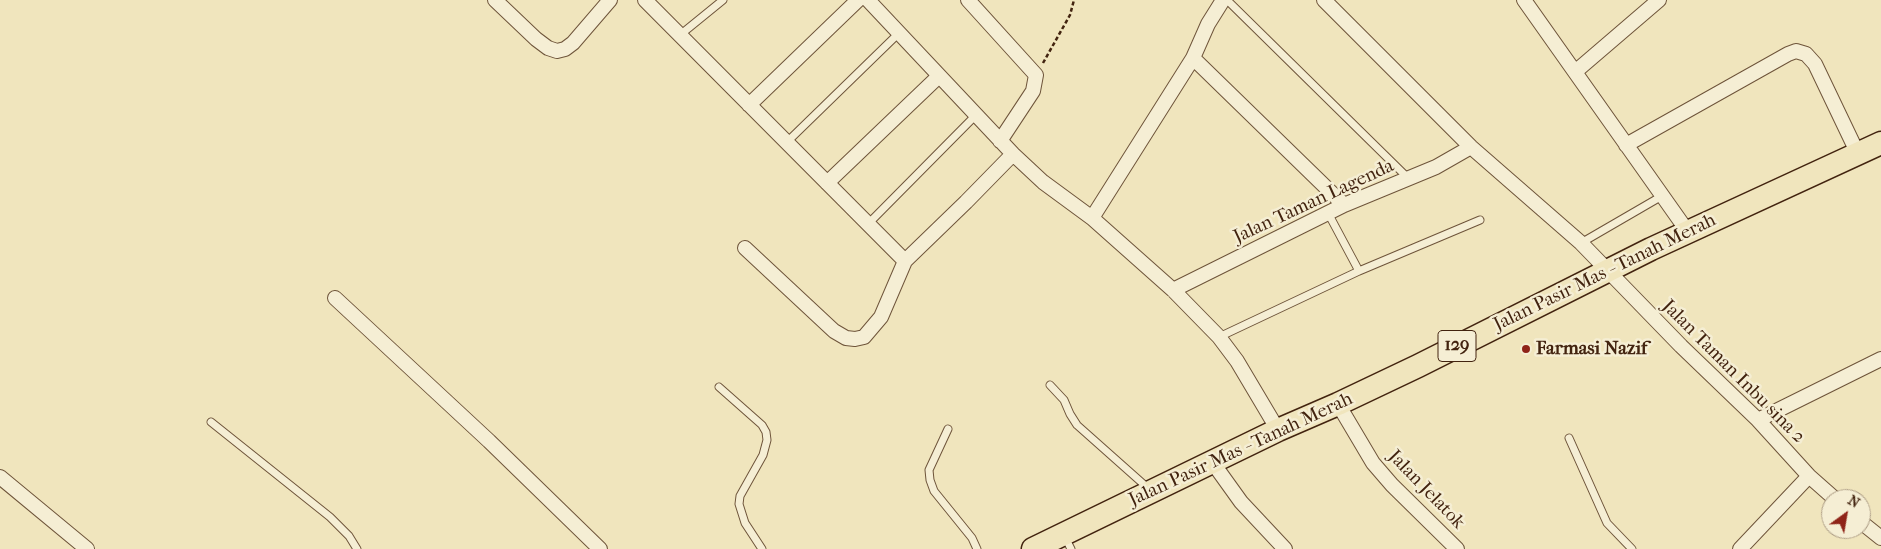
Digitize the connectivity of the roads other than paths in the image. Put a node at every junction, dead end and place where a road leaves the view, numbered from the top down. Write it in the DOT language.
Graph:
graph roads {
  1 [pos="496,0"];
  2 [pos="610,0"];
  3 [pos="645,0"];
  4 [pos="722,0"];
  5 [pos="858,0"];
  6 [pos="868,0"];
  7 [pos="968,0"];
  8 [pos="1223,0"];
  9 [pos="1227,0"];
  10 [pos="1324,0"];
  11 [pos="1524,0"];
  12 [pos="1659,0"];
  13 [pos="899,33"];
  14 [pos="680,35"];
  15 [pos="1192,58"];
  16 [pos="1575,72"];
  17 [pos="939,76"];
  18 [pos="749,105"];
  19 [pos="976,115"];
  20 [pos="1000,141"];
  21 [pos="786,142"];
  22 [pos="1881,143"];
  23 [pos="1626,145"];
  24 [pos="1471,147"];
  25 [pos="1013,154"];
  26 [pos="1858,154"];
  27 [pos="1408,178"];
  28 [pos="827,183"];
  29 [pos="1662,196"];
  30 [pos="1344,205"];
  31 [pos="1328,213"];
  32 [pos="1092,218"];
  33 [pos="1480,220"];
  34 [pos="868,224"];
  35 [pos="1688,232"];
  36 [pos="1581,243"];
  37 [pos="745,248"];
  38 [pos="905,261"];
  39 [pos="1359,271"];
  40 [pos="1606,271"];
  41 [pos="1173,290"];
  42 [pos="335,298"];
  43 [pos="1219,337"];
  44 [pos="1878,365"];
  45 [pos="1050,385"];
  46 [pos="719,387"];
  47 [pos="1338,404"];
  48 [pos="1758,420"];
  49 [pos="211,422"];
  50 [pos="948,428"];
  51 [pos="1278,430"];
  52 [pos="1568,438"];
  53 [pos="1213,463"];
  54 [pos="1809,476"];
  55 [pos="0,477"];
  56 [pos="1824,489"];
  57 [pos="1153,492"];
  58 [pos="1871,530"];
  59 [pos="1881,538"];
  60 [pos="1067,542"];
  61 [pos="87,549"];
  62 [pos="357,549"];
  63 [pos="600,549"];
  64 [pos="762,549"];
  65 [pos="977,549"];
  66 [pos="1033,549"];
  67 [pos="1285,549"];
  68 [pos="1457,549"];
  69 [pos="1632,549"];
  70 [pos="1740,549"];
  1 -- 2 [label="street"];
  3 -- 14 [label="street"];
  4 -- 14 [label="lane"];
  5 -- 18 [label="street"];
  6 -- 13 [label="street"];
  7 -- 20 [label="street"];
  8 -- 15 [label="street"];
  9 -- 27 [label="lane"];
  10 -- 24 [label="street, Jalan Taman Inbu sina 2"];
  11 -- 16 [label="street"];
  12 -- 16 [label="street"];
  13 -- 17 [label="street"];
  13 -- 21 [label="lane"];
  14 -- 18 [label="street"];
  15 -- 30 [label="street"];
  15 -- 32 [label="street"];
  16 -- 23 [label="street"];
  17 -- 19 [label="street"];
  17 -- 28 [label="street"];
  18 -- 21 [label="street"];
  19 -- 20 [label="street"];
  19 -- 34 [label="lane"];
  20 -- 25 [label="street"];
  21 -- 28 [label="street"];
  22 -- 26 [label="main road, Jalan Pasir Mas - Tanah Merah / 129"];
  23 -- 26 [label="street"];
  23 -- 29 [label="street"];
  24 -- 27 [label="street, Jalan Taman Lagenda"];
  24 -- 36 [label="street, Jalan Taman Inbu sina 2"];
  25 -- 32 [label="street"];
  25 -- 38 [label="street"];
  26 -- 35 [label="main road, Jalan Pasir Mas - Tanah Merah / 129"];
  27 -- 30 [label="street, Jalan Taman Lagenda"];
  28 -- 34 [label="street"];
  29 -- 35 [label="street"];
  29 -- 36 [label="lane"];
  30 -- 31 [label="street, Jalan Taman Lagenda"];
  31 -- 39 [label="lane"];
  31 -- 41 [label="street, Jalan Taman Lagenda"];
  32 -- 41 [label="street"];
  33 -- 39 [label="lane"];
  34 -- 38 [label="street"];
  35 -- 40 [label="main road, Jalan Pasir Mas - Tanah Merah / 129"];
  36 -- 40 [label="street, Jalan Taman Inbu sina 2"];
  37 -- 38 [label="street"];
  39 -- 43 [label="lane"];
  40 -- 47 [label="main road, Jalan Pasir Mas - Tanah Merah / 129"];
  40 -- 48 [label="street, Jalan Taman Inbu sina 2"];
  41 -- 43 [label="street"];
  42 -- 63 [label="street"];
  43 -- 51 [label="street"];
  44 -- 48 [label="street"];
  45 -- 57 [label="lane"];
  46 -- 64 [label="lane"];
  47 -- 51 [label="main road, Jalan Pasir Mas - Tanah Merah / 129"];
  47 -- 68 [label="street, Jalan Jelatok"];
  48 -- 54 [label="street, Jalan Taman Inbu sina 2"];
  49 -- 62 [label="lane"];
  50 -- 65 [label="lane"];
  51 -- 53 [label="main road, Jalan Pasir Mas - Tanah Merah / 129"];
  52 -- 69 [label="lane"];
  53 -- 57 [label="main road, Jalan Pasir Mas - Tanah Merah / 129"];
  53 -- 67 [label="street"];
  54 -- 56 [label="street, Jalan Taman Inbu sina 2"];
  54 -- 70 [label="street"];
  55 -- 61 [label="street"];
  57 -- 60 [label="main road, Jalan Pasir Mas - Tanah Merah / 129"];
  58 -- 59 [label="street"];
  60 -- 66 [label="main road, Jalan Pasir Mas - Tanah Merah / 129"];
}
